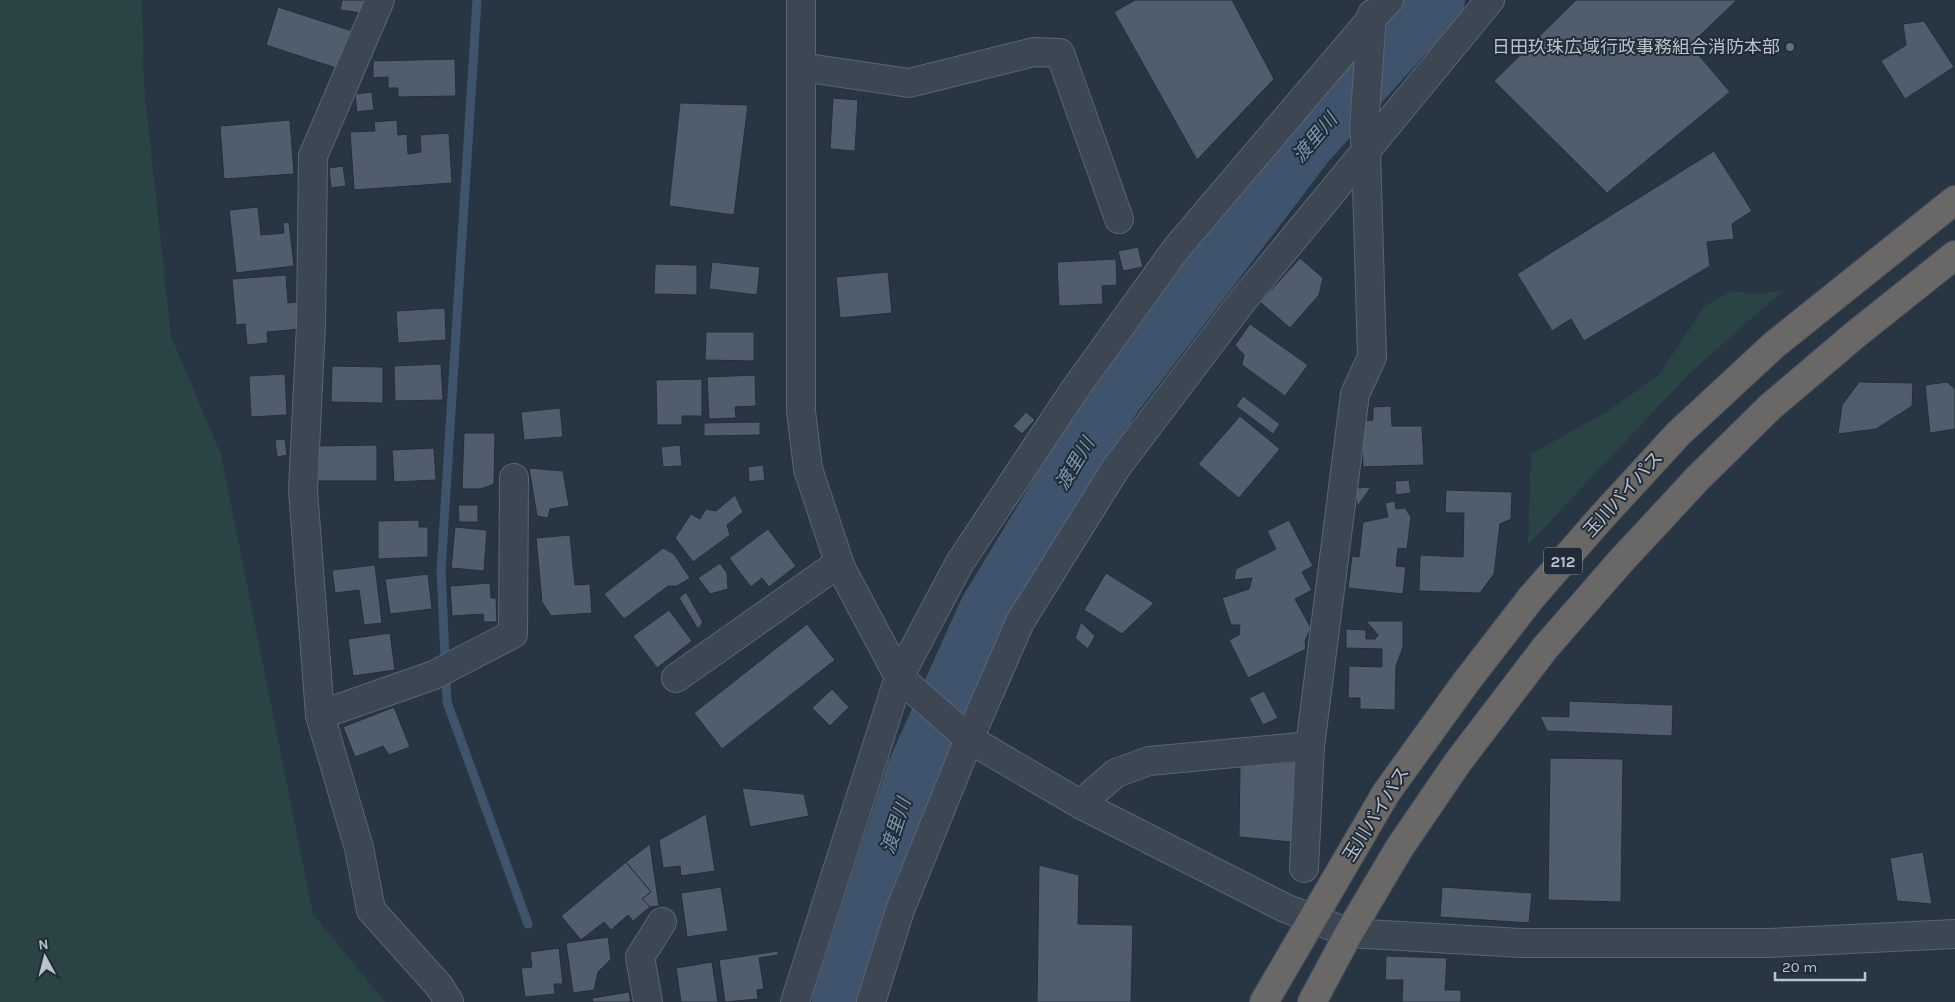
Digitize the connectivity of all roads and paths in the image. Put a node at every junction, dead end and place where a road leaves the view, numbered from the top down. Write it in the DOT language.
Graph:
graph roads {
  1 [pos="380,0"];
  2 [pos="801,0"];
  3 [pos="1490,0"];
  4 [pos="1378,6"];
  5 [pos="802,67"];
  6 [pos="1365,139"];
  7 [pos="1955,200"];
  8 [pos="1119,219"];
  9 [pos="1955,255"];
  10 [pos="514,478"];
  11 [pos="839,563"];
  12 [pos="900,677"];
  13 [pos="676,678"];
  14 [pos="320,715"];
  15 [pos="969,740"];
  16 [pos="1310,746"];
  17 [pos="1080,804"];
  18 [pos="1304,868"];
  19 [pos="1311,919"];
  20 [pos="662,922"];
  21 [pos="1349,933"];
  22 [pos="1955,934"];
  23 [pos="449,1002"];
  24 [pos="648,1002"];
  25 [pos="795,1002"];
  26 [pos="871,1002"];
  27 [pos="1264,1002"];
  28 [pos="1312,1002"];
  1 -- 14 [label="street"];
  2 -- 5 [label="street"];
  3 -- 6 [label="street"];
  4 -- 6 [label="street"];
  4 -- 12 [label="street"];
  5 -- 8 [label="street"];
  5 -- 11 [label="street"];
  6 -- 15 [label="street"];
  6 -- 16 [label="street"];
  7 -- 19 [label="highway, 玉川バイパス / 212"];
  9 -- 21 [label="highway, 212"];
  10 -- 14 [label="street"];
  11 -- 12 [label="street"];
  11 -- 13 [label="street"];
  12 -- 15 [label="street"];
  12 -- 25 [label="street"];
  14 -- 23 [label="street"];
  15 -- 17 [label="street"];
  15 -- 26 [label="street"];
  16 -- 17 [label="street"];
  16 -- 18 [label="street"];
  17 -- 19 [label="street"];
  19 -- 21 [label="street"];
  19 -- 27 [label="highway, 玉川バイパス / 212"];
  20 -- 24 [label="street"];
  21 -- 22 [label="street"];
  21 -- 28 [label="highway, 212"];
}
